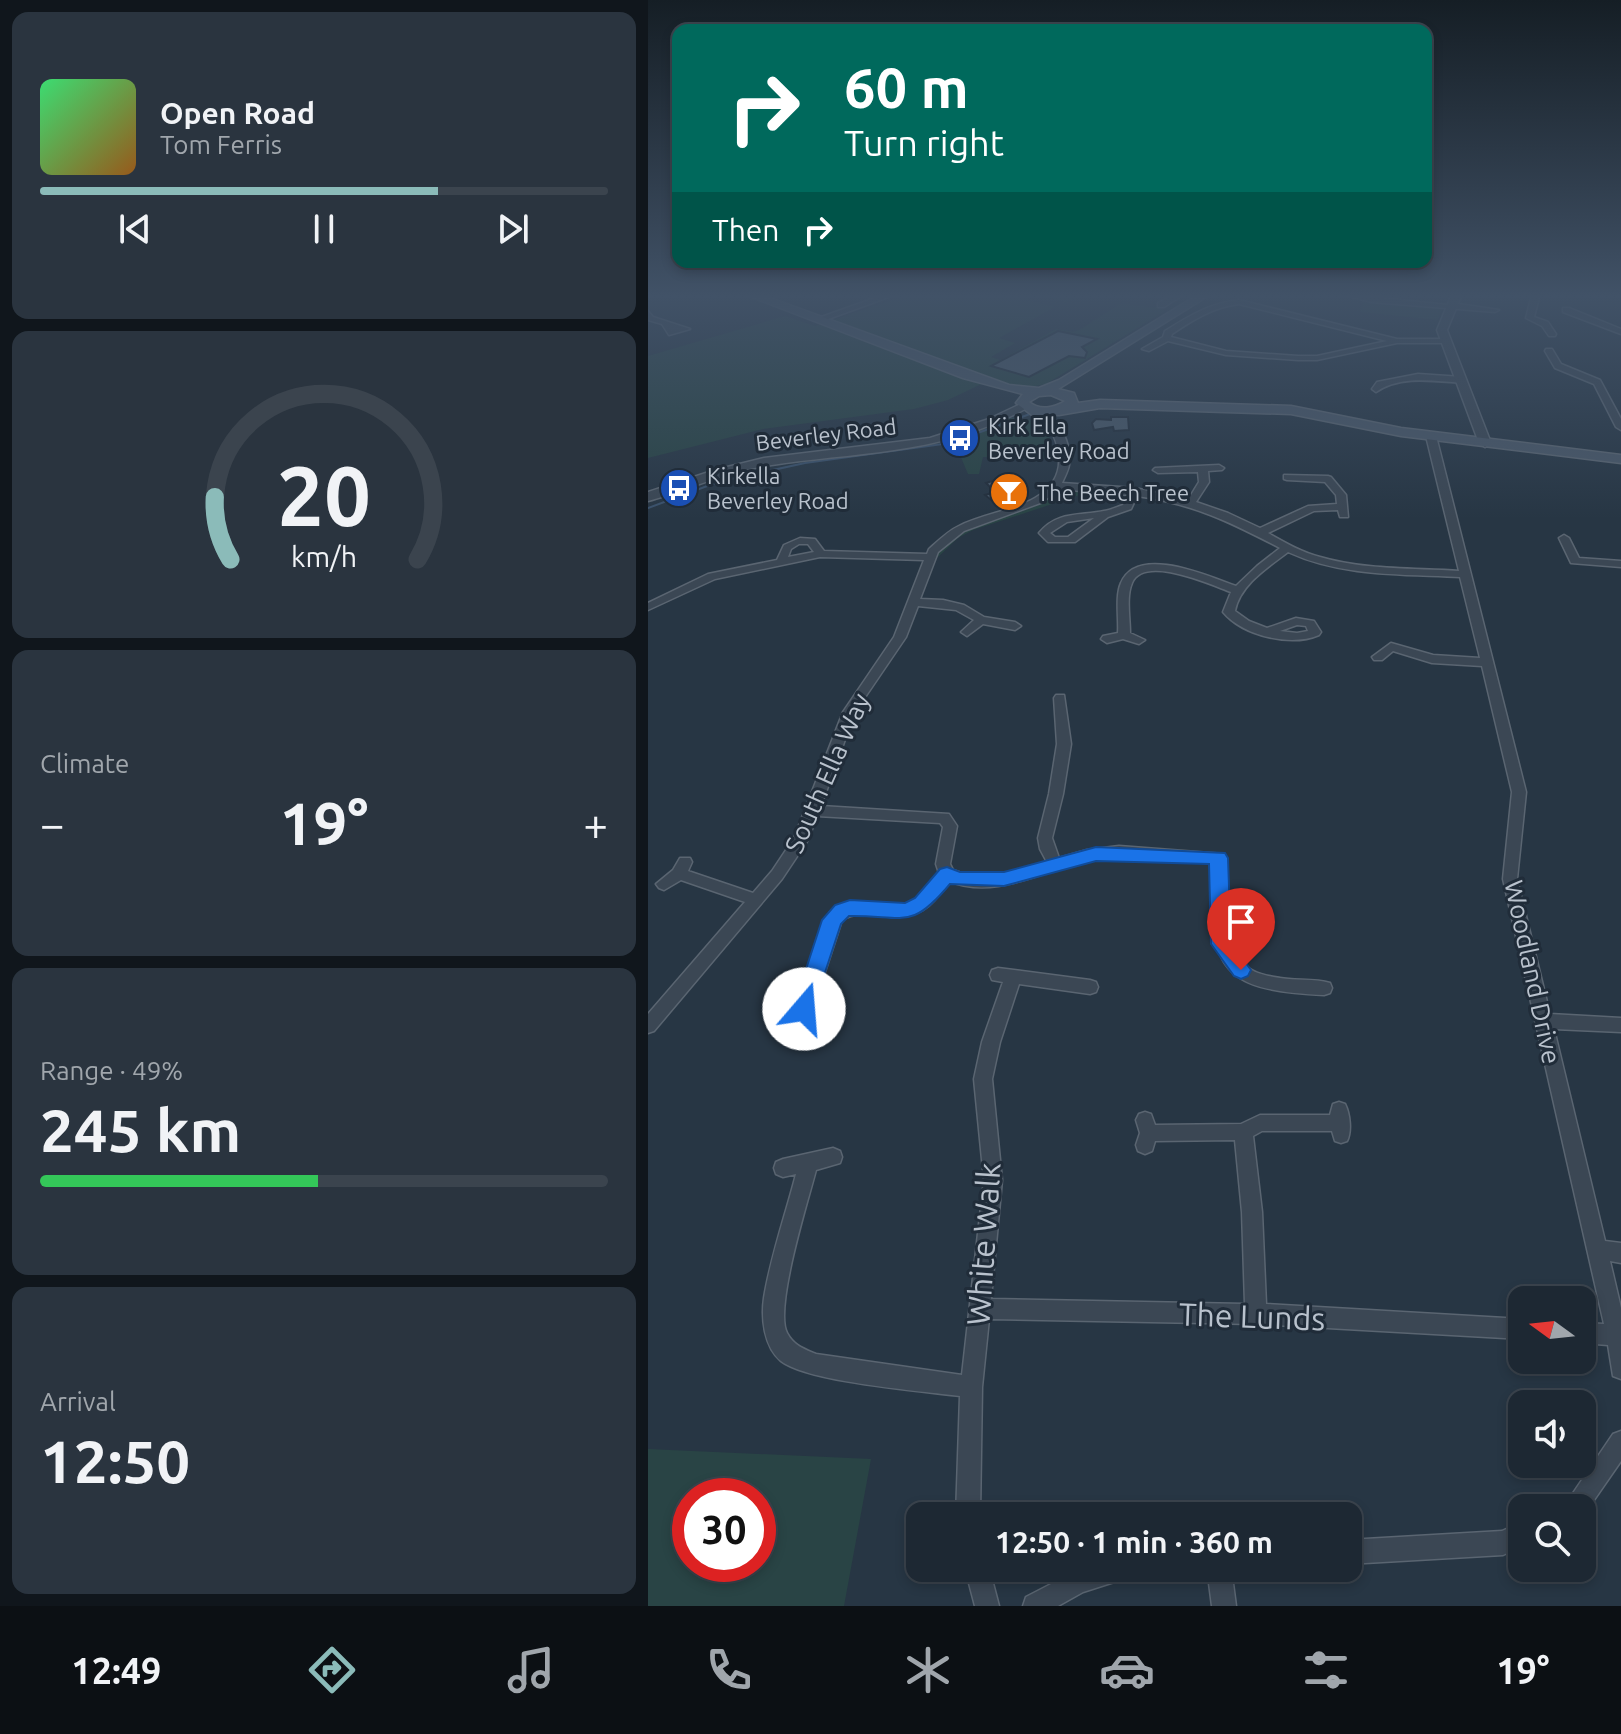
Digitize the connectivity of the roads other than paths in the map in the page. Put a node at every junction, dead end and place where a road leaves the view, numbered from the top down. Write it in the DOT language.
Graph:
graph roads {
  1 [pos="954,369"];
  2 [pos="1108,369"];
  3 [pos="1457,369"];
  4 [pos="1565,369"];
  5 [pos="1462,380"];
  6 [pos="1007,388"];
  7 [pos="1375,389"];
  8 [pos="1040,392"];
  9 [pos="1063,403"];
  10 [pos="1030,407"];
  11 [pos="1621,427"];
  12 [pos="1431,436"];
  13 [pos="1485,443"];
  14 [pos="1621,459"];
  15 [pos="1203,468"];
  16 [pos="1219,468"];
  17 [pos="1158,470"];
  18 [pos="1291,475"];
  19 [pos="1056,486"];
  20 [pos="1135,491"];
  21 [pos="648,497"];
  22 [pos="1191,503"];
  23 [pos="1104,515"];
  24 [pos="1259,533"];
  25 [pos="1564,538"];
  26 [pos="1287,548"];
  27 [pos="820,554"];
  28 [pos="929,557"];
  29 [pos="782,561"];
  30 [pos="1621,564"];
  31 [pos="1462,574"];
  32 [pos="1239,591"];
  33 [pos="914,602"];
  34 [pos="648,607"];
  35 [pos="981,620"];
  36 [pos="1020,627"];
  37 [pos="1269,631"];
  38 [pos="967,632"];
  39 [pos="1124,635"];
  40 [pos="1107,639"];
  41 [pos="1139,640"];
  42 [pos="1378,657"];
  43 [pos="1485,662"];
  44 [pos="1060,698"];
  45 [pos="814,811"];
  46 [pos="1056,865"];
  47 [pos="947,874"];
  48 [pos="664,884"];
  49 [pos="756,900"];
  50 [pos="1092,988"];
  51 [pos="1324,988"];
  52 [pos="1542,1021"];
  53 [pos="1621,1025"];
  54 [pos="648,1026"];
  55 [pos="794,1039"];
  56 [pos="1340,1123"];
  57 [pos="1243,1132"];
  58 [pos="1146,1133"];
  59 [pos="833,1157"];
  60 [pos="808,1163"];
  61 [pos="783,1168"];
  62 [pos="1596,1249"];
  63 [pos="1621,1253"];
  64 [pos="981,1309"];
  65 [pos="1256,1314"];
  66 [pos="1508,1328"];
  67 [pos="1596,1334"];
  68 [pos="1617,1335"];
  69 [pos="1621,1368"];
  70 [pos="971,1387"];
  71 [pos="1621,1442"];
  72 [pos="1585,1494"];
  73 [pos="968,1502"];
  74 [pos="1508,1541"];
  75 [pos="1362,1551"];
  76 [pos="981,1582"];
  77 [pos="1076,1582"];
  78 [pos="1221,1582"];
  79 [pos="987,1606"];
  80 [pos="1035,1606"];
  81 [pos="1224,1606"];
  1 -- 6 [label="main road"];
  2 -- 9 [label="main road"];
  3 -- 5 [label="street"];
  4 -- 11 [label="street"];
  5 -- 7 [label="street"];
  5 -- 13 [label="street"];
  6 -- 8 [label="main road"];
  6 -- 10 [label="main road"];
  8 -- 9 [label="main road"];
  8 -- 10 [label="main road"];
  9 -- 10 [label="main road"];
  9 -- 12 [label="main road"];
  9 -- 19 [label="street"];
  10 -- 21 [label="street, Beverley Road"];
  12 -- 13 [label="main road"];
  12 -- 31 [label="street, Woodland Drive"];
  13 -- 14 [label="main road"];
  15 -- 16 [label="street"];
  15 -- 17 [label="street"];
  15 -- 22 [label="street"];
  18 -- 24 [label="street"];
  19 -- 20 [label="street"];
  19 -- 28 [label="street"];
  20 -- 22 [label="street"];
  20 -- 23 [label="street"];
  22 -- 24 [label="street"];
  23 -- 23 [label="street"];
  24 -- 26 [label="street"];
  25 -- 30 [label="street"];
  26 -- 31 [label="street"];
  26 -- 32 [label="street"];
  27 -- 28 [label="street"];
  27 -- 29 [label="street"];
  27 -- 29 [label="street"];
  28 -- 33 [label="street, South Ella Way"];
  29 -- 34 [label="street"];
  31 -- 43 [label="street, Woodland Drive"];
  32 -- 37 [label="street"];
  32 -- 39 [label="street"];
  33 -- 35 [label="street"];
  33 -- 45 [label="street, South Ella Way"];
  35 -- 36 [label="street"];
  35 -- 38 [label="street"];
  39 -- 40 [label="street"];
  39 -- 41 [label="street"];
  42 -- 43 [label="street"];
  43 -- 52 [label="street, Woodland Drive"];
  44 -- 46 [label="street"];
  45 -- 47 [label="street"];
  45 -- 49 [label="street, South Ella Way"];
  46 -- 47 [label="street"];
  46 -- 51 [label="street"];
  47 -- 55 [label="street"];
  48 -- 49 [label="street"];
  49 -- 54 [label="street, South Ella Way"];
  50 -- 64 [label="street, White Walk"];
  52 -- 53 [label="street"];
  52 -- 62 [label="street, Woodland Drive"];
  56 -- 57 [label="street"];
  57 -- 58 [label="street"];
  57 -- 65 [label="street"];
  59 -- 60 [label="street"];
  60 -- 61 [label="street"];
  60 -- 70 [label="street"];
  62 -- 63 [label="street"];
  62 -- 68 [label="street, Woodland Drive"];
  64 -- 65 [label="street, The Lunds"];
  64 -- 70 [label="street, White Walk"];
  65 -- 66 [label="street, The Lunds"];
  67 -- 68 [label="street"];
  68 -- 69 [label="street, Woodland Drive"];
  70 -- 73 [label="street, White Walk"];
  71 -- 72 [label="street"];
  74 -- 75 [label="street"];
  76 -- 79 [label="street"];
  77 -- 80 [label="street"];
  78 -- 81 [label="street"];
}
